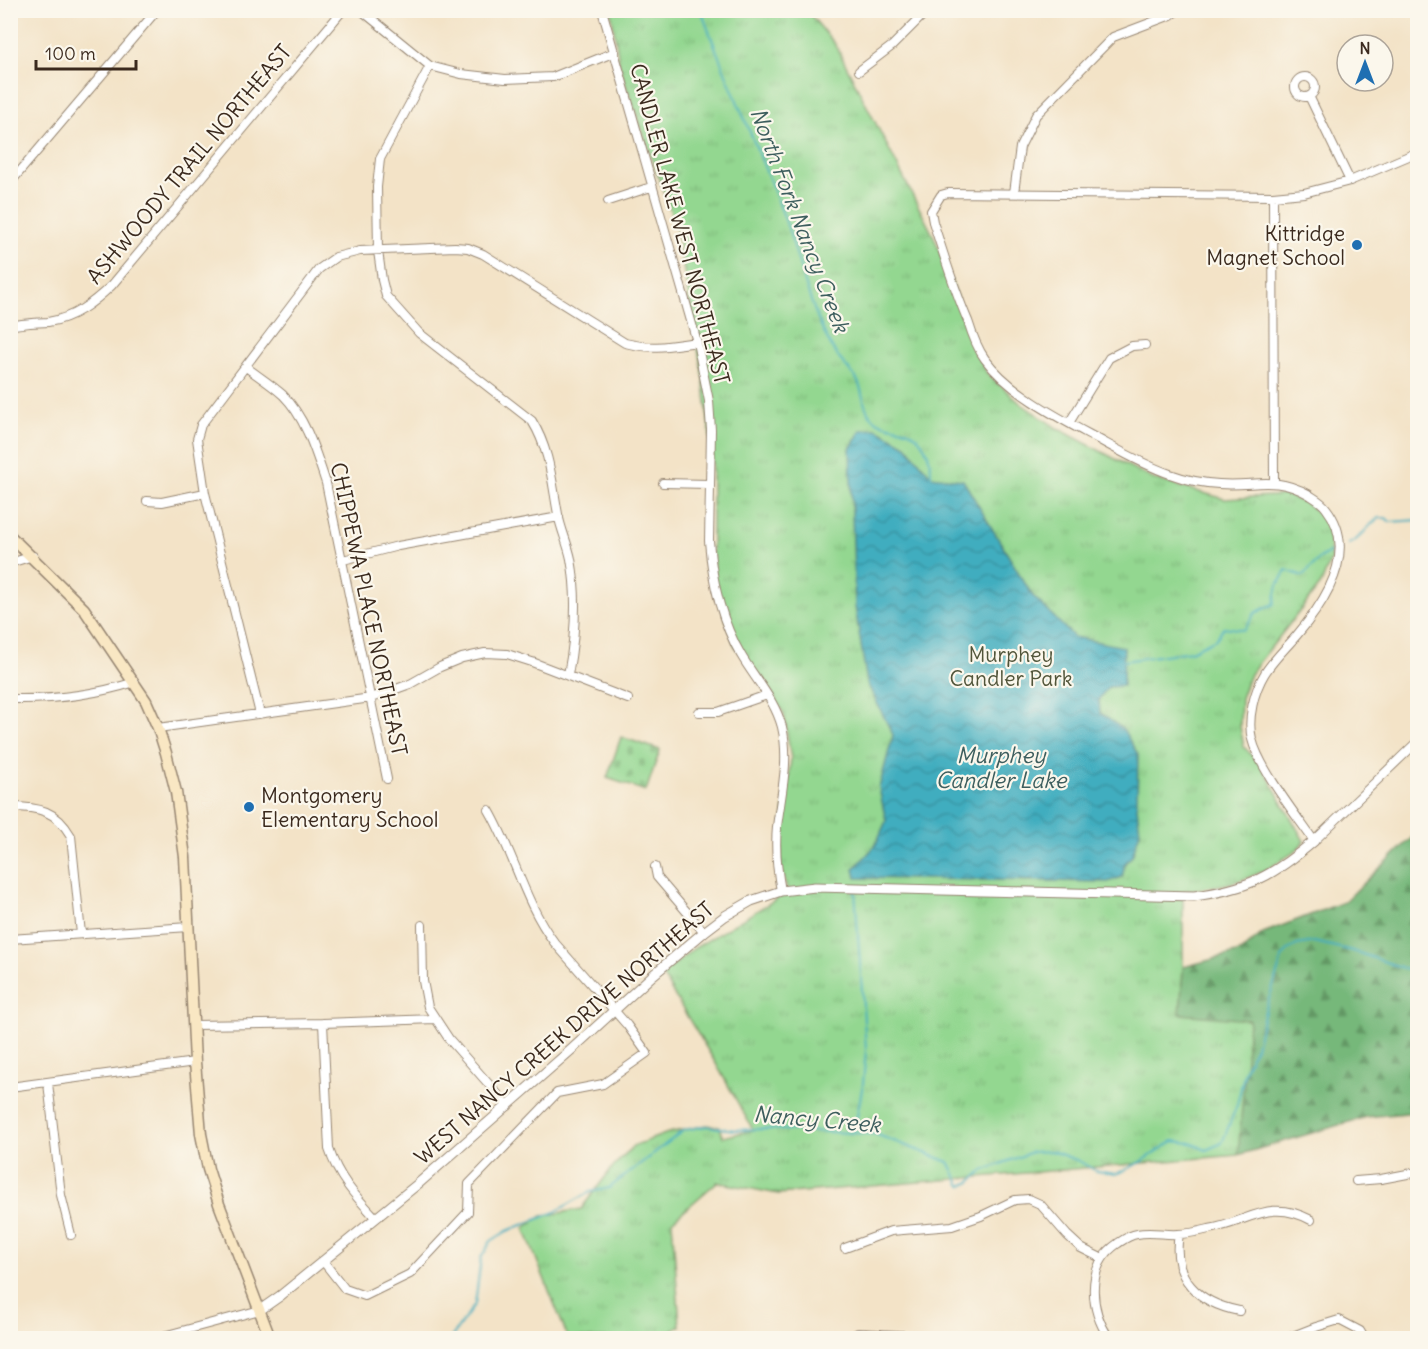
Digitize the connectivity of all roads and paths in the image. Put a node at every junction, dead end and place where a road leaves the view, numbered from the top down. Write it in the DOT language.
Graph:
graph roads {
  1 [pos="157,10"];
  2 [pos="343,10"];
  3 [pos="361,10"];
  4 [pos="602,10"];
  5 [pos="932,10"];
  6 [pos="1178,10"];
  7 [pos="615,52"];
  8 [pos="430,66"];
  9 [pos="859,71"];
  10 [pos="1309,96"];
  11 [pos="1418,152"];
  12 [pos="1350,181"];
  13 [pos="10,183"];
  14 [pos="651,187"];
  15 [pos="1014,193"];
  16 [pos="1273,196"];
  17 [pos="608,201"];
  18 [pos="378,251"];
  19 [pos="11,325"];
  20 [pos="697,342"];
  21 [pos="1145,345"];
  22 [pos="246,367"];
  23 [pos="1069,423"];
  24 [pos="1274,482"];
  25 [pos="663,483"];
  26 [pos="709,484"];
  27 [pos="205,493"];
  28 [pos="147,501"];
  29 [pos="559,518"];
  30 [pos="10,536"];
  31 [pos="33,556"];
  32 [pos="343,560"];
  33 [pos="10,563"];
  34 [pos="568,675"];
  35 [pos="135,682"];
  36 [pos="767,694"];
  37 [pos="371,698"];
  38 [pos="10,699"];
  39 [pos="628,699"];
  40 [pos="699,712"];
  41 [pos="260,714"];
  42 [pos="158,728"];
  43 [pos="1418,741"];
  44 [pos="387,779"];
  45 [pos="10,807"];
  46 [pos="489,810"];
  47 [pos="1314,841"];
  48 [pos="655,867"];
  49 [pos="781,891"];
  50 [pos="422,926"];
  51 [pos="189,927"];
  52 [pos="704,933"];
  53 [pos="81,934"];
  54 [pos="10,939"];
  55 [pos="614,1010"];
  56 [pos="435,1019"];
  57 [pos="323,1023"];
  58 [pos="193,1025"];
  59 [pos="195,1062"];
  60 [pos="48,1083"];
  61 [pos="10,1087"];
  62 [pos="507,1106"];
  63 [pos="1418,1172"];
  64 [pos="1356,1181"];
  65 [pos="375,1217"];
  66 [pos="1311,1220"];
  67 [pos="1179,1234"];
  68 [pos="70,1235"];
  69 [pos="845,1248"];
  70 [pos="1101,1258"];
  71 [pos="322,1261"];
  72 [pos="260,1310"];
  73 [pos="1239,1311"];
  74 [pos="1290,1337"];
  75 [pos="156,1338"];
  76 [pos="270,1338"];
  77 [pos="848,1338"];
  78 [pos="957,1338"];
  79 [pos="1110,1338"];
  80 [pos="1364,1338"];
  1 -- 13 [label="street"];
  2 -- 19 [label="street, ASHWOODY TRAIL NORTHEAST"];
  3 -- 8 [label="street"];
  4 -- 7 [label="street, CANDLER LAKE WEST NORTHEAST"];
  5 -- 9 [label="street"];
  6 -- 15 [label="street"];
  7 -- 8 [label="street"];
  7 -- 14 [label="street, CANDLER LAKE WEST NORTHEAST"];
  8 -- 18 [label="street"];
  10 -- 12 [label="street"];
  11 -- 12 [label="street"];
  12 -- 16 [label="street"];
  14 -- 17 [label="street"];
  14 -- 20 [label="street, CANDLER LAKE WEST NORTHEAST"];
  15 -- 16 [label="street"];
  15 -- 23 [label="street"];
  16 -- 24 [label="street"];
  18 -- 20 [label="street"];
  18 -- 22 [label="street"];
  18 -- 29 [label="street"];
  20 -- 26 [label="street, CANDLER LAKE WEST NORTHEAST"];
  21 -- 23 [label="street"];
  22 -- 27 [label="street"];
  22 -- 32 [label="street, CHIPPEWA PLACE NORTHEAST"];
  23 -- 24 [label="street"];
  24 -- 47 [label="street"];
  25 -- 26 [label="street"];
  26 -- 36 [label="street, CANDLER LAKE WEST NORTHEAST"];
  27 -- 28 [label="street"];
  27 -- 41 [label="street"];
  29 -- 32 [label="street"];
  29 -- 34 [label="street"];
  30 -- 31 [label="main road"];
  31 -- 33 [label="street"];
  31 -- 35 [label="main road"];
  32 -- 37 [label="street, CHIPPEWA PLACE NORTHEAST"];
  34 -- 37 [label="street"];
  34 -- 39 [label="street"];
  35 -- 38 [label="street"];
  35 -- 42 [label="main road"];
  36 -- 40 [label="street"];
  36 -- 49 [label="street, CANDLER LAKE WEST NORTHEAST"];
  37 -- 41 [label="street"];
  37 -- 44 [label="street, CHIPPEWA PLACE NORTHEAST"];
  41 -- 42 [label="street"];
  42 -- 51 [label="main road"];
  43 -- 47 [label="street, WEST NANCY CREEK DRIVE NORTHEAST"];
  45 -- 53 [label="street"];
  46 -- 55 [label="street"];
  47 -- 49 [label="street, WEST NANCY CREEK DRIVE NORTHEAST"];
  48 -- 52 [label="street"];
  49 -- 52 [label="street, WEST NANCY CREEK DRIVE NORTHEAST"];
  50 -- 56 [label="street"];
  51 -- 53 [label="street"];
  51 -- 58 [label="main road"];
  52 -- 55 [label="street, WEST NANCY CREEK DRIVE NORTHEAST"];
  53 -- 54 [label="street"];
  55 -- 62 [label="street, WEST NANCY CREEK DRIVE NORTHEAST"];
  55 -- 71 [label="street"];
  56 -- 57 [label="street"];
  56 -- 62 [label="street"];
  57 -- 58 [label="street"];
  57 -- 65 [label="street"];
  58 -- 59 [label="main road"];
  59 -- 60 [label="street"];
  59 -- 72 [label="main road"];
  60 -- 61 [label="street"];
  60 -- 68 [label="street"];
  62 -- 65 [label="street, WEST NANCY CREEK DRIVE NORTHEAST"];
  63 -- 64 [label="street"];
  65 -- 71 [label="street, WEST NANCY CREEK DRIVE NORTHEAST"];
  66 -- 67 [label="street"];
  67 -- 70 [label="street"];
  67 -- 73 [label="street"];
  69 -- 70 [label="street"];
  70 -- 79 [label="street"];
  71 -- 72 [label="street, WEST NANCY CREEK DRIVE NORTHEAST"];
  72 -- 75 [label="street, WEST NANCY CREEK DRIVE NORTHEAST"];
  72 -- 76 [label="main road"];
  74 -- 80 [label="street"];
  77 -- 78 [label="street"];
}
